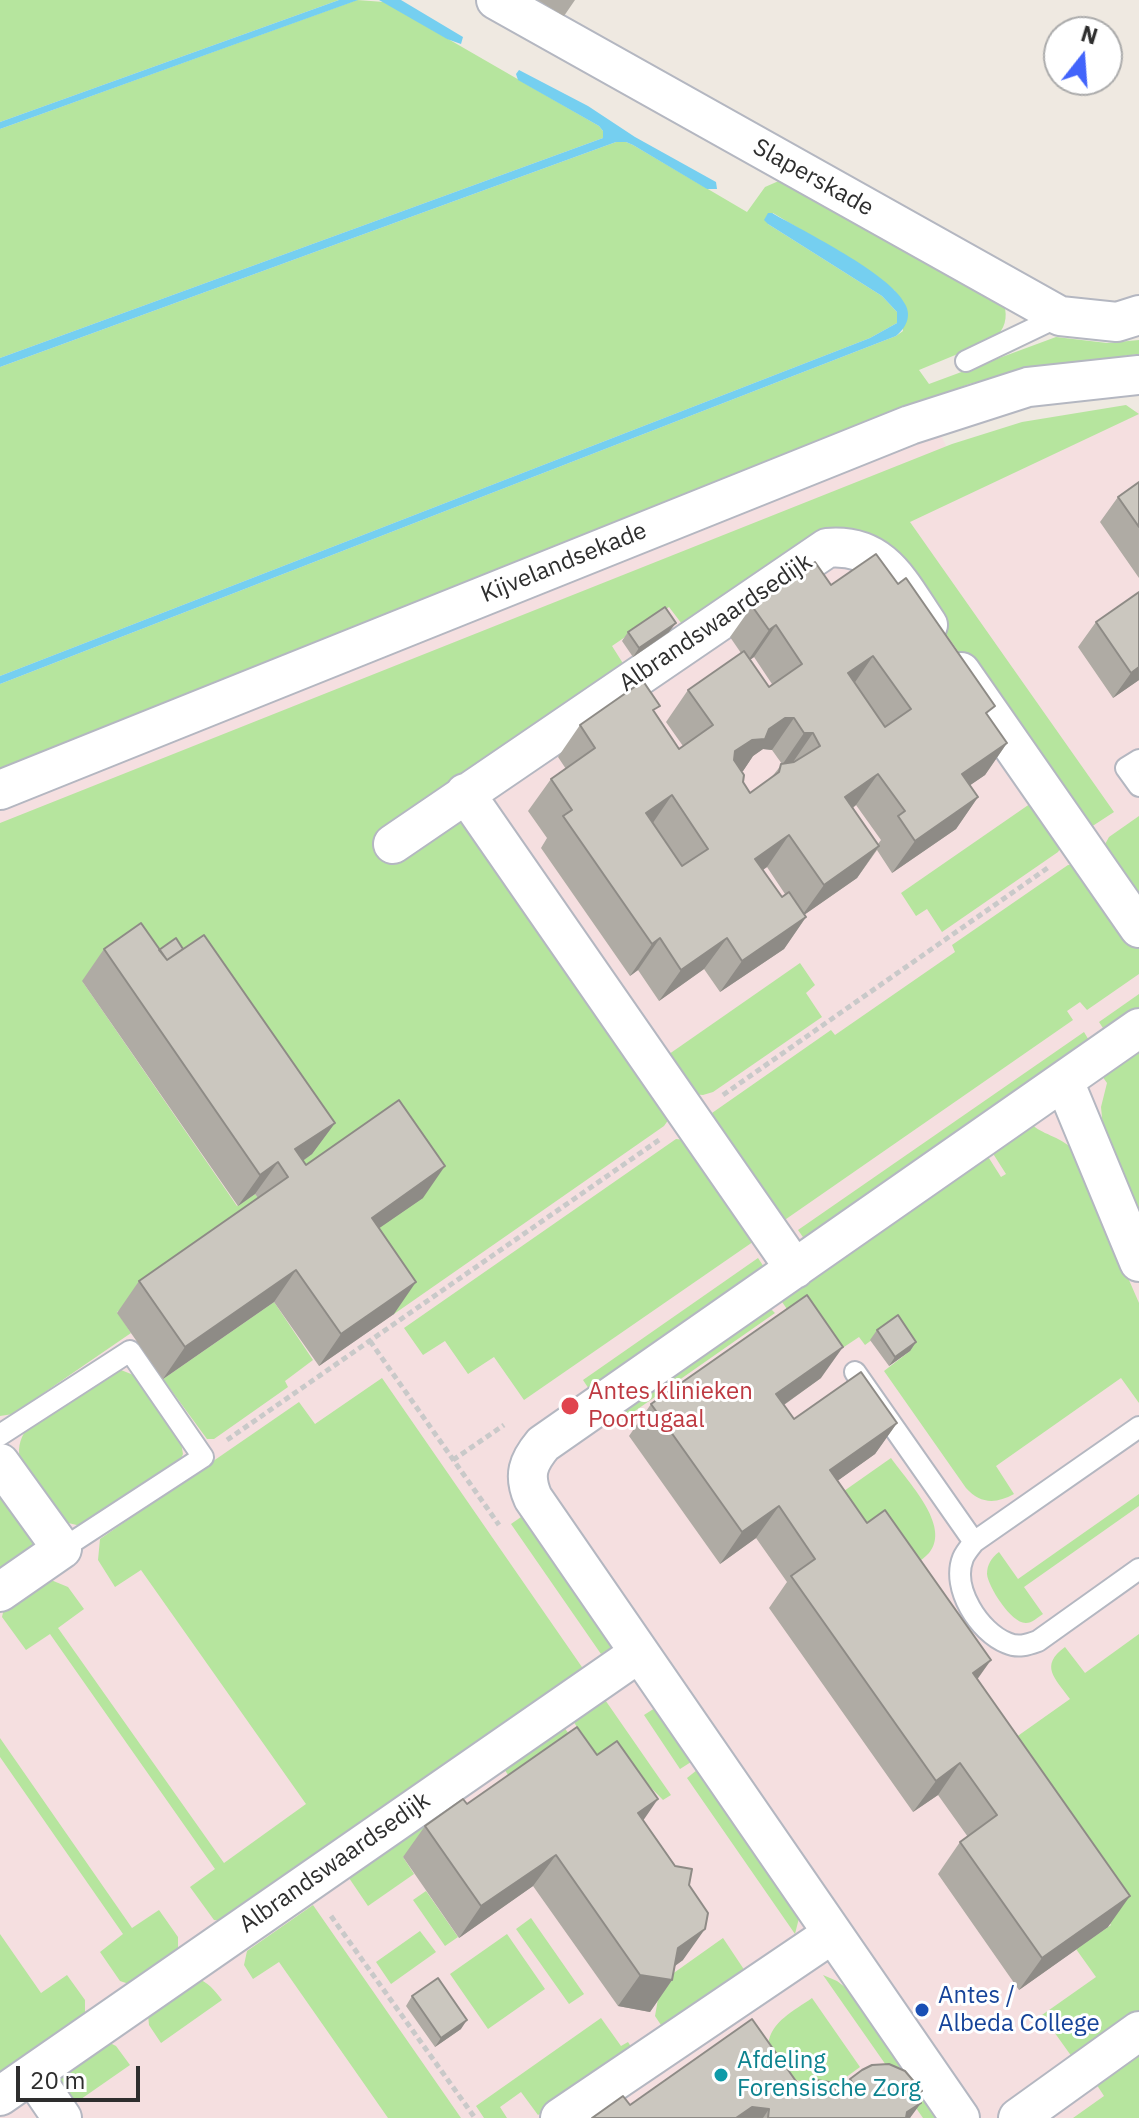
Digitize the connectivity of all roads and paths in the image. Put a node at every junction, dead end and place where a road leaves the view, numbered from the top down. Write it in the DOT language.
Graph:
graph roads {
  1 [pos="496,0"];
  2 [pos="1139,315"];
  3 [pos="1060,316"];
  4 [pos="966,361"];
  5 [pos="1139,375"];
  6 [pos="1139,760"];
  7 [pos="1139,786"];
  8 [pos="0,790"];
  9 [pos="465,793"];
  10 [pos="393,844"];
  11 [pos="1139,928"];
  12 [pos="1139,1028"];
  13 [pos="1064,1081"];
  14 [pos="1139,1262"];
  15 [pos="795,1269"];
  16 [pos="855,1372"];
  17 [pos="1139,1427"];
  18 [pos="0,1435"];
  19 [pos="0,1463"];
  20 [pos="974,1542"];
  21 [pos="62,1549"];
  22 [pos="1139,1569"];
  23 [pos="0,1592"];
  24 [pos="639,1653"];
  25 [pos="307,1883"];
  26 [pos="832,1934"];
  27 [pos="1139,2031"];
  28 [pos="32,2074"];
  29 [pos="0,2096"];
  30 [pos="62,2118"];
  31 [pos="475,2118"];
  32 [pos="560,2118"];
  33 [pos="960,2118"];
  34 [pos="1018,2118"];
  1 -- 3 [label="street, Slaperskade"];
  2 -- 3 [label="street, Slaperskade"];
  3 -- 4 [label="lane"];
  5 -- 8 [label="street, Kijvelandsekade"];
  6 -- 7 [label="lane"];
  9 -- 10 [label="street, Albrandswaardsedijk"];
  9 -- 11 [label="street, Albrandswaardsedijk"];
  9 -- 15 [label="street"];
  12 -- 13 [label="street"];
  13 -- 14 [label="street"];
  13 -- 15 [label="street"];
  15 -- 24 [label="street"];
  16 -- 20 [label="lane"];
  17 -- 20 [label="lane"];
  18 -- 21 [label="lane"];
  19 -- 21 [label="street"];
  20 -- 22 [label="lane"];
  21 -- 23 [label="street"];
  24 -- 25 [label="street, Albrandswaardsedijk"];
  24 -- 26 [label="street"];
  25 -- 28 [label="street, Albrandswaardsedijk"];
  25 -- 31 [label="path"];
  26 -- 32 [label="street"];
  26 -- 33 [label="street"];
  27 -- 34 [label="street"];
  28 -- 29 [label="street, Albrandswaardsedijk"];
  28 -- 30 [label="street"];
}
